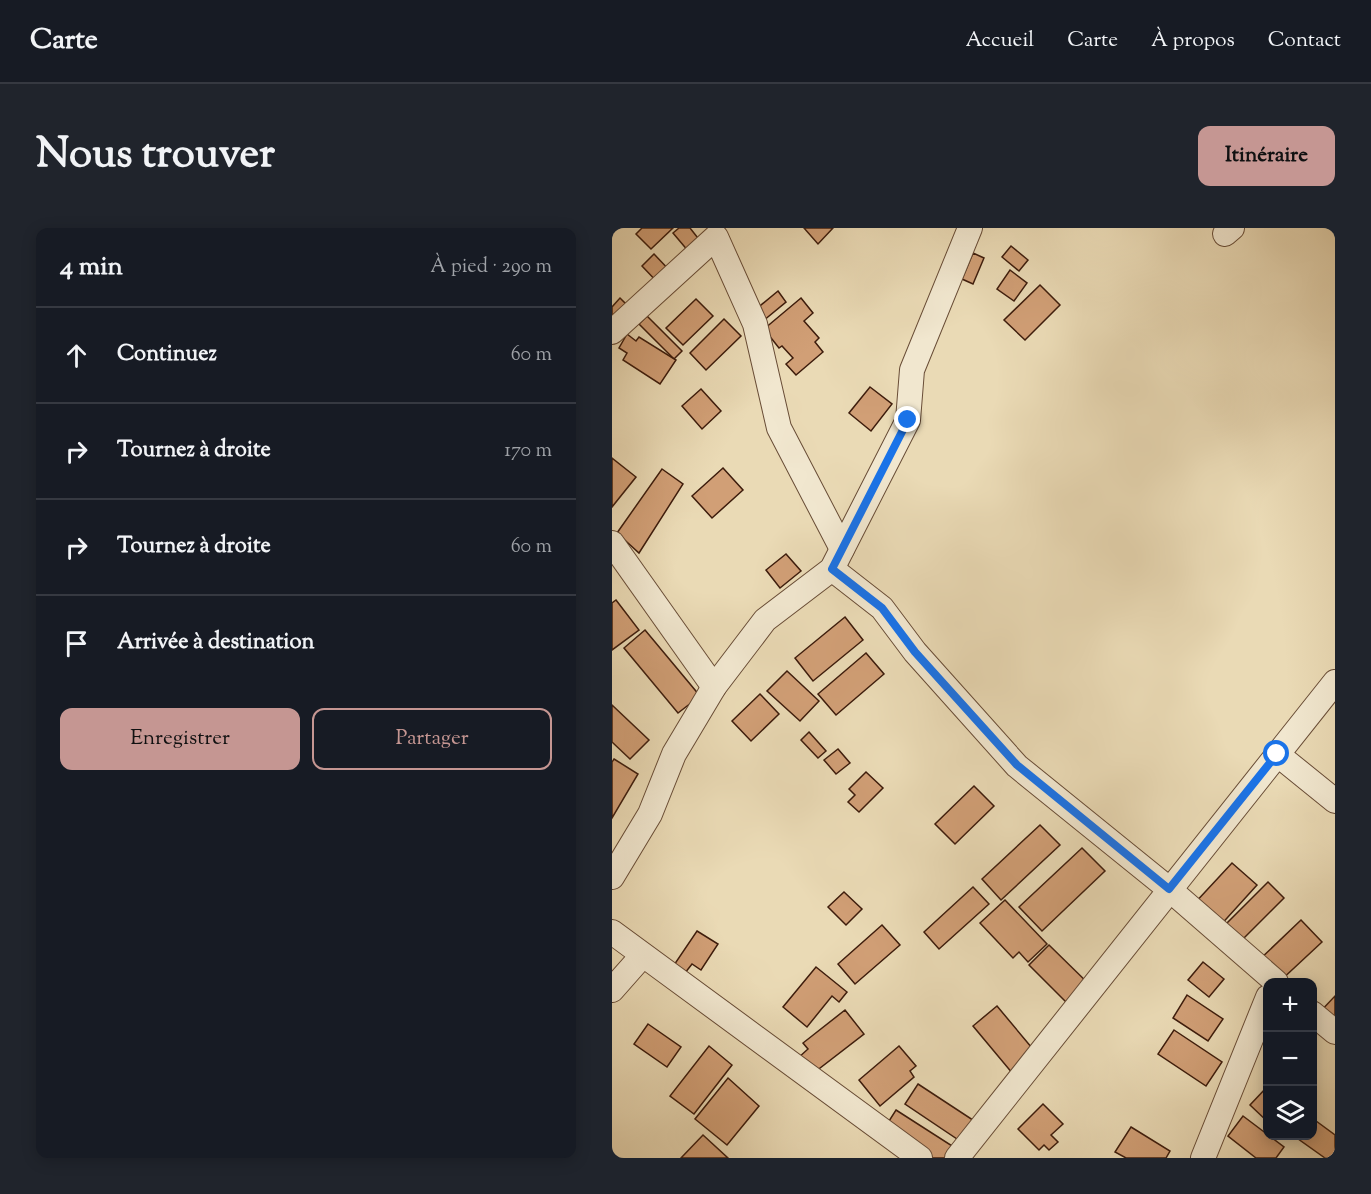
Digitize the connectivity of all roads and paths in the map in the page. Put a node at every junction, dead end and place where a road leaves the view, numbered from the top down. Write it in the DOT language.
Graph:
graph roads {
  1 [pos="970,228"];
  2 [pos="721,233"];
  3 [pos="612,332"];
  4 [pos="612,543"];
  5 [pos="837,559"];
  6 [pos="1335,681"];
  7 [pos="714,687"];
  8 [pos="1277,754"];
  9 [pos="1335,801"];
  10 [pos="612,877"];
  11 [pos="1169,889"];
  12 [pos="612,932"];
  13 [pos="642,956"];
  14 [pos="1264,978"];
  15 [pos="612,990"];
  16 [pos="1263,1011"];
  17 [pos="1317,1017"];
  18 [pos="1335,1032"];
  19 [pos="920,1158"];
  20 [pos="957,1158"];
  21 [pos="1203,1158"];
  1 -- 5 [label="street"];
  2 -- 3 [label="street"];
  2 -- 5 [label="street"];
  4 -- 7 [label="street"];
  5 -- 7 [label="street"];
  5 -- 11 [label="street"];
  6 -- 8 [label="street"];
  7 -- 10 [label="street"];
  8 -- 9 [label="street"];
  8 -- 11 [label="street"];
  11 -- 14 [label="street"];
  11 -- 20 [label="street"];
  12 -- 13 [label="street"];
  13 -- 15 [label="street"];
  13 -- 19 [label="street"];
  16 -- 21 [label="street"];
  17 -- 18 [label="street"];
}
